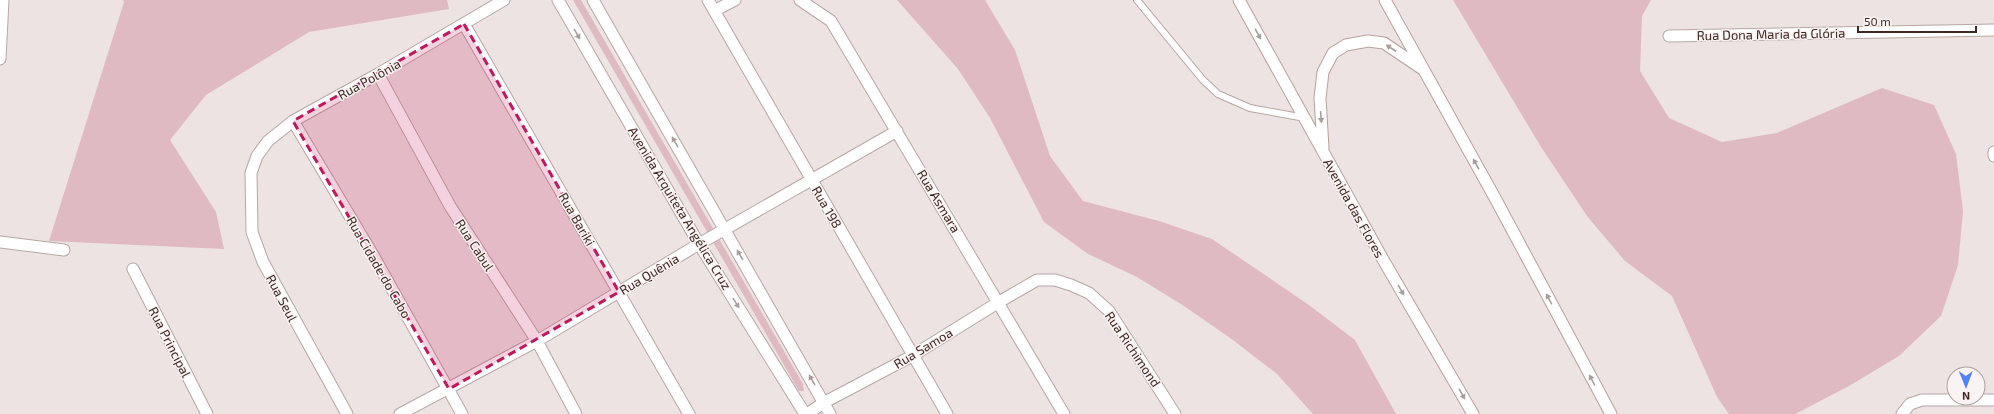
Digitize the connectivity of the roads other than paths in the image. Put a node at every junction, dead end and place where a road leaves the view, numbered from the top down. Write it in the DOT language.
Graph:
graph roads {
  1 [pos="3,0"];
  2 [pos="504,0"];
  3 [pos="558,0"];
  4 [pos="593,0"];
  5 [pos="708,0"];
  6 [pos="735,0"];
  7 [pos="800,0"];
  8 [pos="1137,0"];
  9 [pos="1239,0"];
  10 [pos="1384,0"];
  11 [pos="714,11"];
  12 [pos="464,24"];
  13 [pos="1994,30"];
  14 [pos="1669,36"];
  15 [pos="0,59"];
  16 [pos="1424,70"];
  17 [pos="378,74"];
  18 [pos="1305,118"];
  19 [pos="293,121"];
  20 [pos="897,131"];
  21 [pos="1323,152"];
  22 [pos="1994,152"];
  23 [pos="1994,156"];
  24 [pos="251,173"];
  25 [pos="811,179"];
  26 [pos="726,230"];
  27 [pos="0,242"];
  28 [pos="699,244"];
  29 [pos="64,250"];
  30 [pos="133,270"];
  31 [pos="1037,280"];
  32 [pos="619,292"];
  33 [pos="999,302"];
  34 [pos="537,341"];
  35 [pos="912,356"];
  36 [pos="449,389"];
  37 [pos="1994,400"];
  38 [pos="825,402"];
  39 [pos="207,414"];
  40 [pos="346,414"];
  41 [pos="400,414"];
  42 [pos="462,414"];
  43 [pos="576,414"];
  44 [pos="689,414"];
  45 [pos="806,414"];
  46 [pos="830,414"];
  47 [pos="947,414"];
  48 [pos="1064,414"];
  49 [pos="1175,414"];
  50 [pos="1473,414"];
  51 [pos="1610,414"];
  52 [pos="1902,414"];
  1 -- 15 [label="street"];
  2 -- 12 [label="street, Rua Polônia"];
  3 -- 28 [label="street, Avenida Arquiteta Angélica Cruz, one-way"];
  26 -- 4 [label="street, Avenida Arquiteta Angélica Cruz, one-way"];
  5 -- 11 [label="street, Rua 198"];
  6 -- 11 [label="street"];
  7 -- 20 [label="street, Rua Asmara"];
  8 -- 18 [label="lane"];
  9 -- 18 [label="street, Avenida das Flores, one-way"];
  10 -- 16 [label="street"];
  11 -- 25 [label="street, Rua 198"];
  12 -- 17 [label="street, Rua Polônia"];
  12 -- 32 [label="street, Rua Bariki"];
  13 -- 14 [label="street, Rua Dona Maria da Glória"];
  16 -- 21 [label="street, one-way"];
  51 -- 16 [label="street, one-way"];
  17 -- 19 [label="street, Rua Polônia"];
  17 -- 34 [label="street, Rua Cabul"];
  18 -- 21 [label="street, Avenida das Flores"];
  19 -- 24 [label="street, Rua Polônia"];
  19 -- 36 [label="street, Rua Cidade do Cabo"];
  20 -- 25 [label="street, Rua Quênia"];
  20 -- 33 [label="street, Rua Asmara"];
  21 -- 50 [label="street, Avenida das Flores, one-way"];
  22 -- 23 [label="street"];
  24 -- 40 [label="street, Rua Seul"];
  25 -- 26 [label="street, Rua Quênia"];
  25 -- 35 [label="street, Rua 198"];
  26 -- 28 [label="street, Rua Quênia"];
  38 -- 26 [label="street, Avenida Arquiteta Angélica Cruz, one-way"];
  27 -- 29 [label="street"];
  28 -- 32 [label="street, Rua Quênia"];
  28 -- 45 [label="street, Avenida Arquiteta Angélica Cruz, one-way"];
  30 -- 39 [label="street, Rua Principal"];
  31 -- 33 [label="street, Rua Samoa"];
  31 -- 49 [label="street, Rua Richimond"];
  32 -- 34 [label="street, Rua Quênia"];
  32 -- 44 [label="street, Rua Bariki"];
  33 -- 35 [label="street, Rua Samoa"];
  33 -- 48 [label="street, Rua Asmara"];
  34 -- 36 [label="street, Rua Quênia"];
  34 -- 43 [label="street, Rua Cabul"];
  35 -- 38 [label="street, Rua Samoa"];
  35 -- 47 [label="street, Rua 198"];
  36 -- 41 [label="street, Rua Quênia"];
  36 -- 42 [label="street, Rua Cidade do Cabo"];
  37 -- 52 [label="street"];
  38 -- 45 [label="street, Rua Samoa"];
  38 -- 46 [label="street, Avenida Arquiteta Angélica Cruz"];
}
